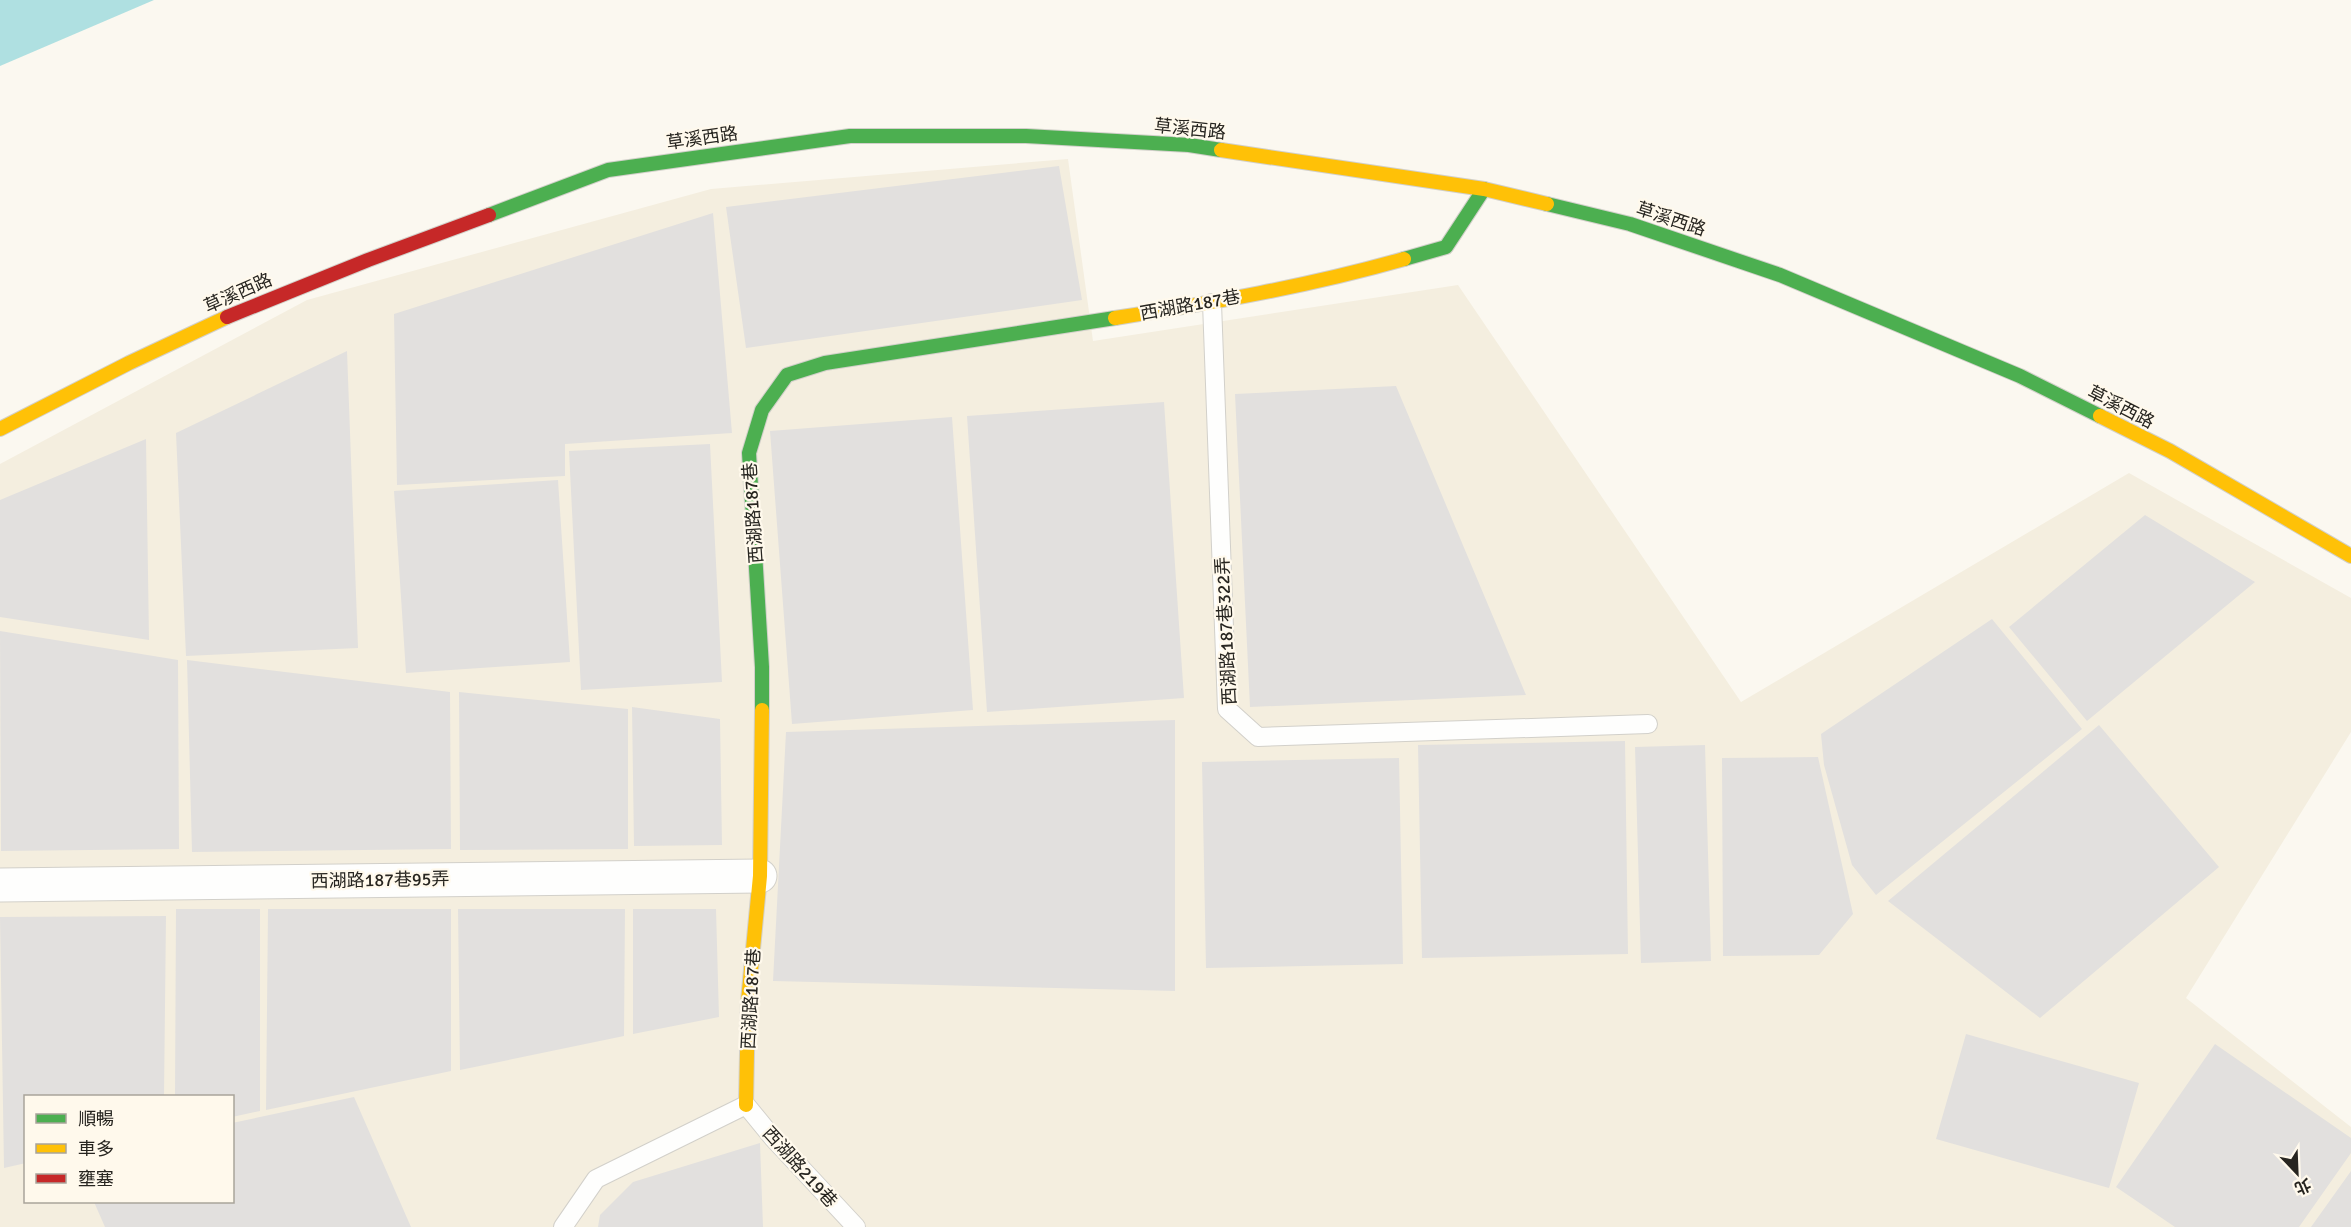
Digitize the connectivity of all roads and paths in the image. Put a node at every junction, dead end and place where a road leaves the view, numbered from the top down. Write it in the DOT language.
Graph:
graph roads {
  1 [pos="1484,189"];
  2 [pos="1212,303"];
  3 [pos="0,429"];
  4 [pos="2351,556"];
  5 [pos="1648,724"];
  6 [pos="760,876"];
  7 [pos="0,885"];
  8 [pos="746,1105"];
  9 [pos="563,1227"];
  10 [pos="856,1227"];
  1 -- 2 [label="street, 西湖路187巷"];
  1 -- 3 [label="street, 草溪西路"];
  1 -- 4 [label="street, 草溪西路"];
  2 -- 5 [label="lane, 西湖路187巷322弄"];
  2 -- 6 [label="street, 西湖路187巷"];
  6 -- 7 [label="street, 西湖路187巷95弄"];
  6 -- 8 [label="street, 西湖路187巷"];
  8 -- 9 [label="lane"];
  8 -- 10 [label="lane, 西湖路219巷"];
}
